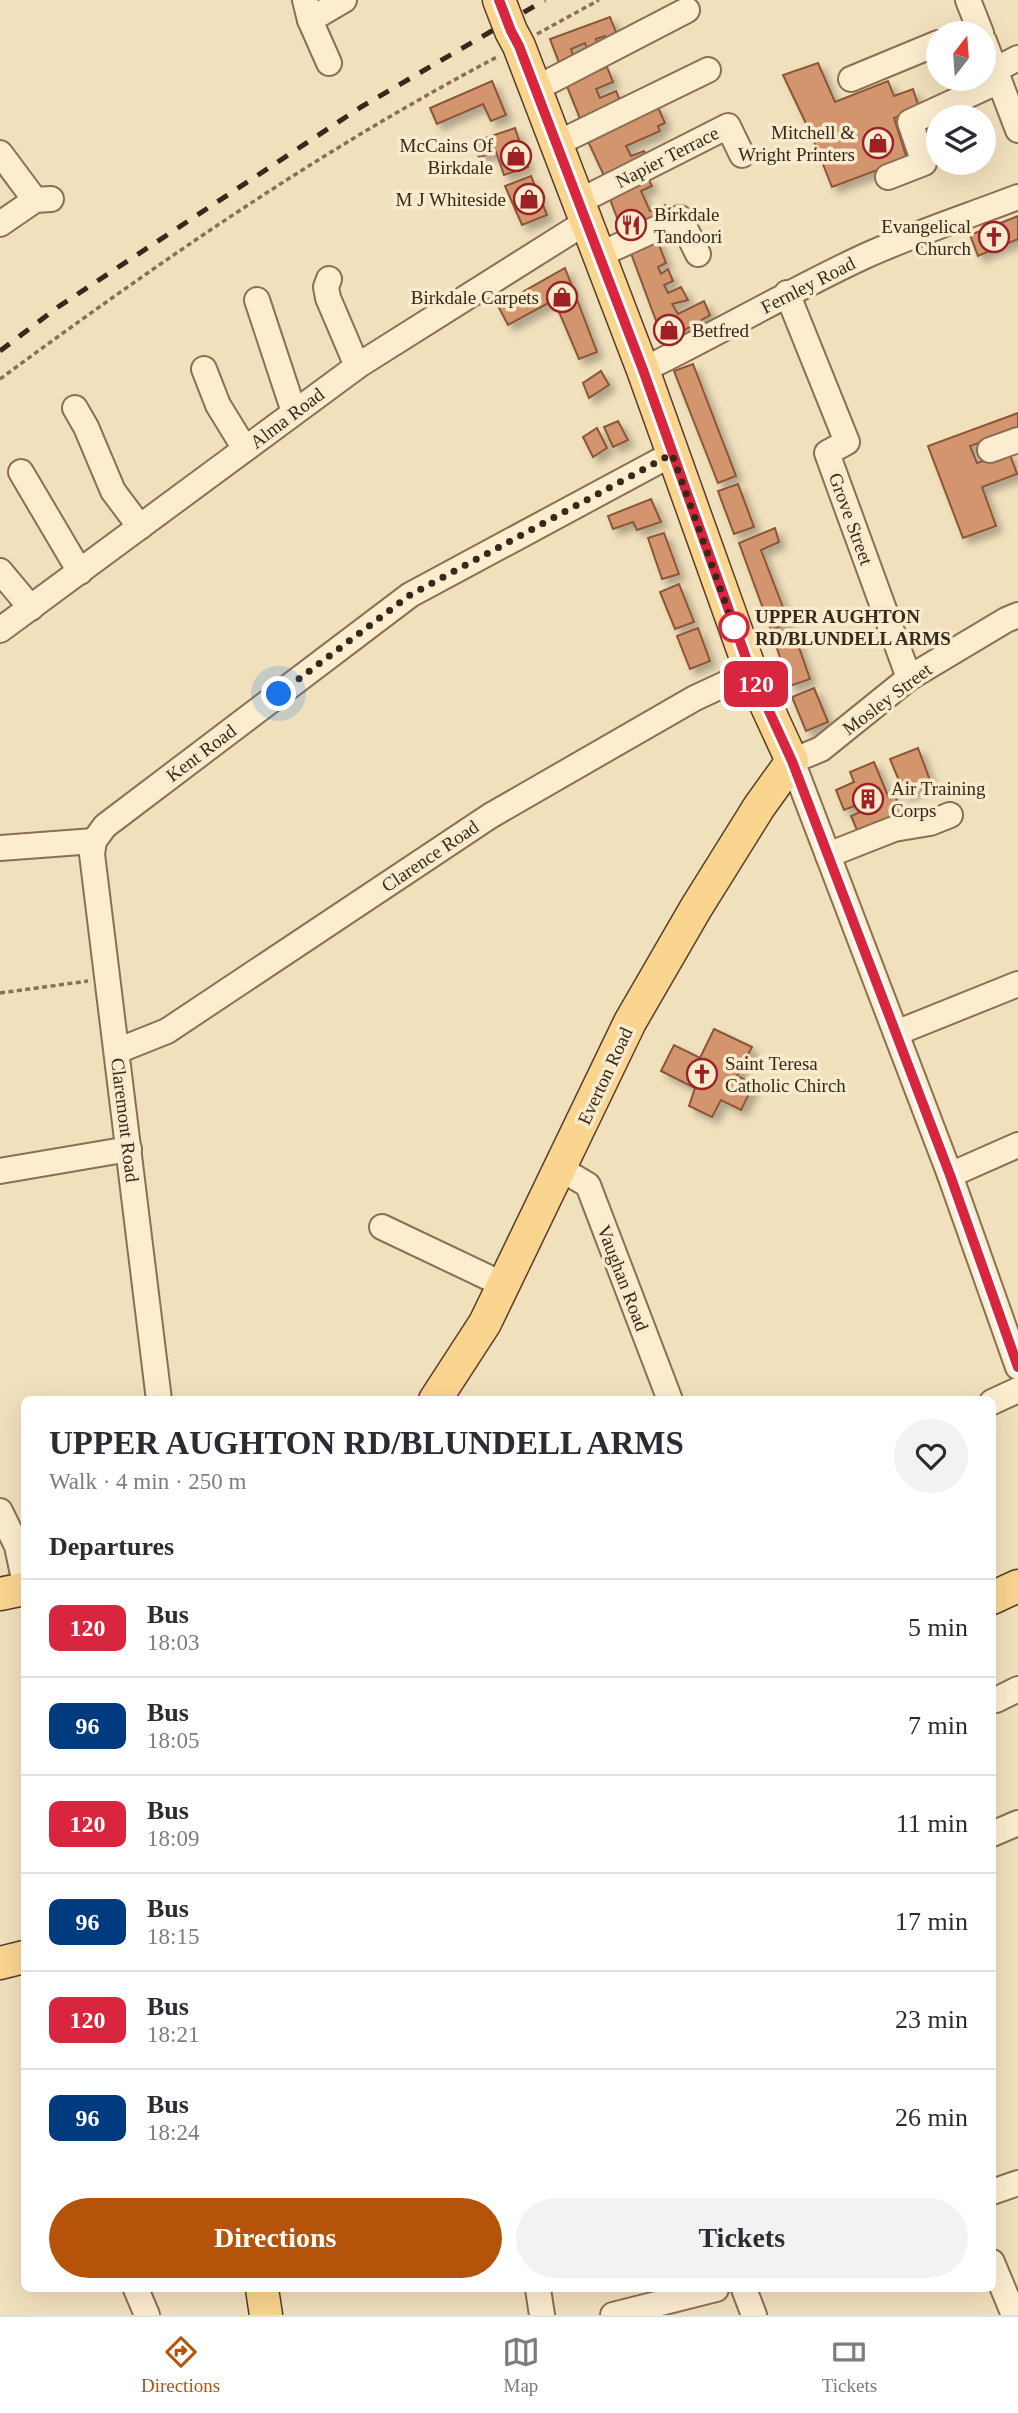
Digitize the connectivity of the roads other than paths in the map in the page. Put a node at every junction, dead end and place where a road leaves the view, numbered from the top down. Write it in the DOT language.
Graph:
graph roads {
  1 [pos="344,0"];
  2 [pos="499,0"];
  3 [pos="968,0"];
  4 [pos="307,10"];
  5 [pos="687,10"];
  6 [pos="973,21"];
  7 [pos="926,48"];
  8 [pos="1018,58"];
  9 [pos="329,63"];
  10 [pos="708,70"];
  11 [pos="997,76"];
  12 [pos="851,79"];
  13 [pos="535,89"];
  14 [pos="1018,130"];
  15 [pos="556,144"];
  16 [pos="0,152"];
  17 [pos="742,155"];
  18 [pos="888,177"];
  19 [pos="1018,197"];
  20 [pos="582,212"];
  21 [pos="0,224"];
  22 [pos="698,254"];
  23 [pos="599,255"];
  24 [pos="329,279"];
  25 [pos="787,293"];
  26 [pos="257,300"];
  27 [pos="357,366"];
  28 [pos="204,369"];
  29 [pos="643,370"];
  30 [pos="75,408"];
  31 [pos="295,412"];
  32 [pos="1018,440"];
  33 [pos="245,449"];
  34 [pos="990,450"];
  35 [pos="672,454"];
  36 [pos="22,472"];
  37 [pos="140,527"];
  38 [pos="0,571"];
  39 [pos="80,572"];
  40 [pos="31,608"];
  41 [pos="1018,615"];
  42 [pos="0,630"];
  43 [pos="751,672"];
  44 [pos="909,678"];
  45 [pos="792,761"];
  46 [pos="950,815"];
  47 [pos="94,841"];
  48 [pos="0,848"];
  49 [pos="828,855"];
  50 [pos="1018,984"];
  51 [pos="896,1033"];
  52 [pos="117,1051"];
  53 [pos="1018,1145"];
  54 [pos="129,1149"];
  55 [pos="561,1169"];
  56 [pos="0,1171"];
  57 [pos="950,1175"];
  58 [pos="382,1227"];
  59 [pos="504,1284"];
  60 [pos="1010,1320"];
  61 [pos="1018,1367"];
  62 [pos="1018,1390"];
  63 [pos="159,1396"];
  64 [pos="438,1396"];
  65 [pos="668,1396"];
  66 [pos="996,1400"];
  67 [pos="0,1511"];
  68 [pos="21,1562"];
  69 [pos="1018,1586"];
  70 [pos="21,1590"];
  71 [pos="0,1594"];
  72 [pos="996,1596"];
  73 [pos="1018,1689"];
  74 [pos="996,1700"];
  75 [pos="1018,1823"];
  76 [pos="996,1833"];
  77 [pos="21,1958"];
  78 [pos="0,1963"];
  79 [pos="1018,2184"];
  80 [pos="996,2191"];
  81 [pos="996,2272"];
  82 [pos="137,2292"];
  83 [pos="262,2292"];
  84 [pos="538,2292"];
  85 [pos="704,2292"];
  86 [pos="745,2292"];
  87 [pos="148,2315"];
  88 [pos="266,2315"];
  89 [pos="542,2315"];
  90 [pos="613,2315"];
  91 [pos="754,2315"];
  92 [pos="1014,2315"];
  1 -- 4 [label="street"];
  2 -- 13 [label="main road"];
  3 -- 6 [label="street"];
  4 -- 9 [label="street"];
  5 -- 13 [label="street"];
  7 -- 12 [label="street"];
  8 -- 11 [label="street"];
  10 -- 15 [label="street"];
  11 -- 14 [label="street"];
  11 -- 18 [label="street"];
  13 -- 15 [label="main road"];
  15 -- 20 [label="main road"];
  16 -- 21 [label="street"];
  17 -- 20 [label="street, Napier Terrace"];
  19 -- 25 [label="street, Fernley Road"];
  20 -- 23 [label="main road"];
  20 -- 27 [label="street, Alma Road"];
  22 -- 23 [label="street"];
  23 -- 29 [label="main road"];
  24 -- 27 [label="street"];
  25 -- 29 [label="street, Fernley Road"];
  25 -- 44 [label="street, Grove Street"];
  26 -- 31 [label="street"];
  27 -- 31 [label="street, Alma Road"];
  28 -- 33 [label="street"];
  29 -- 35 [label="main road"];
  30 -- 37 [label="street"];
  31 -- 33 [label="street, Alma Road"];
  32 -- 34 [label="street"];
  33 -- 37 [label="street, Alma Road"];
  35 -- 43 [label="main road"];
  35 -- 47 [label="street, Kent Road"];
  36 -- 39 [label="street"];
  37 -- 39 [label="street, Alma Road"];
  38 -- 40 [label="street"];
  39 -- 40 [label="street, Alma Road"];
  40 -- 42 [label="street, Alma Road"];
  41 -- 44 [label="street, Mosley Street"];
  43 -- 45 [label="main road"];
  43 -- 52 [label="street, Clarence Road"];
  44 -- 45 [label="street, Mosley Street"];
  45 -- 49 [label="street"];
  45 -- 55 [label="main road, Everton Road"];
  46 -- 49 [label="street"];
  47 -- 48 [label="street"];
  47 -- 52 [label="street, Claremont Road"];
  49 -- 51 [label="street"];
  50 -- 51 [label="street"];
  51 -- 57 [label="street"];
  52 -- 54 [label="street, Claremont Road"];
  53 -- 57 [label="street"];
  54 -- 56 [label="street"];
  54 -- 63 [label="street, Claremont Road"];
  55 -- 59 [label="main road, Everton Road"];
  55 -- 65 [label="street, Vaughan Road"];
  57 -- 60 [label="street"];
  58 -- 59 [label="street"];
  59 -- 64 [label="main road, Everton Road"];
  60 -- 61 [label="street"];
  62 -- 66 [label="street"];
  67 -- 68 [label="street"];
  69 -- 72 [label="main road"];
  70 -- 71 [label="main road"];
  73 -- 74 [label="street"];
  75 -- 76 [label="street"];
  77 -- 78 [label="main road"];
  79 -- 80 [label="street"];
  81 -- 92 [label="street"];
  82 -- 87 [label="street"];
  83 -- 88 [label="main road"];
  84 -- 89 [label="street"];
  85 -- 90 [label="street"];
  86 -- 91 [label="street"];
}
